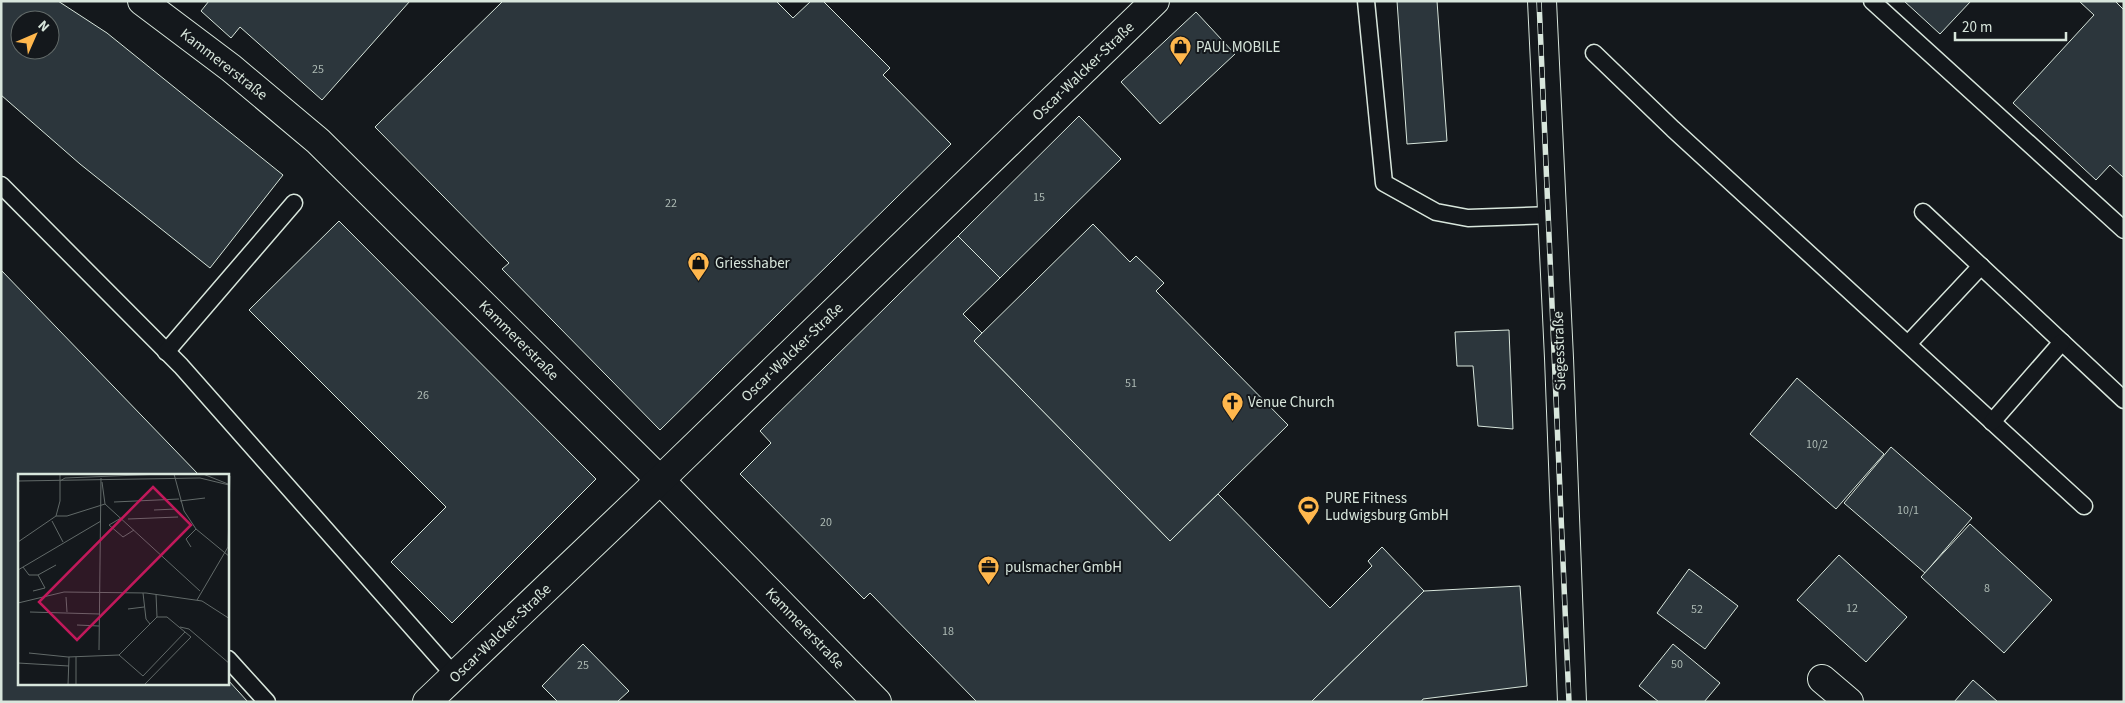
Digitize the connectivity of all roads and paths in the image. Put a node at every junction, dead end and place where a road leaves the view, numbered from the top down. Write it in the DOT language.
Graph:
graph roads {
  1 [pos="142,1"];
  2 [pos="1155,1"];
  3 [pos="1366,1"];
  4 [pos="1542,1"];
  5 [pos="1872,1"];
  6 [pos="1594,53"];
  7 [pos="1,185"];
  8 [pos="294,204"];
  9 [pos="1923,212"];
  10 [pos="1553,215"];
  11 [pos="2124,230"];
  12 [pos="1981,266"];
  13 [pos="2062,342"];
  14 [pos="1908,344"];
  15 [pos="166,352"];
  16 [pos="2124,400"];
  17 [pos="1992,422"];
  18 [pos="660,480"];
  19 [pos="2084,506"];
  20 [pos="229,661"];
  21 [pos="455,676"];
  22 [pos="1822,679"];
  23 [pos="268,702"];
  24 [pos="427,702"];
  25 [pos="877,702"];
  26 [pos="1572,702"];
  27 [pos="1849,702"];
  1 -- 18 [label="street, Kammererstraße"];
  2 -- 18 [label="street, Oscar-Walcker-Straße"];
  3 -- 10 [label="lane"];
  4 -- 10 [label="street, Siegesstraße"];
  5 -- 11 [label="lane"];
  6 -- 14 [label="lane"];
  7 -- 15 [label="lane"];
  8 -- 15 [label="lane"];
  9 -- 12 [label="lane"];
  10 -- 26 [label="street, Siegesstraße"];
  12 -- 13 [label="lane"];
  12 -- 14 [label="lane"];
  13 -- 16 [label="lane"];
  13 -- 17 [label="lane"];
  14 -- 17 [label="lane"];
  15 -- 21 [label="lane"];
  17 -- 19 [label="lane"];
  18 -- 21 [label="street, Oscar-Walcker-Straße"];
  18 -- 25 [label="street, Kammererstraße"];
  20 -- 23 [label="lane"];
  21 -- 24 [label="street, Oscar-Walcker-Straße"];
  22 -- 27 [label="street"];
}
